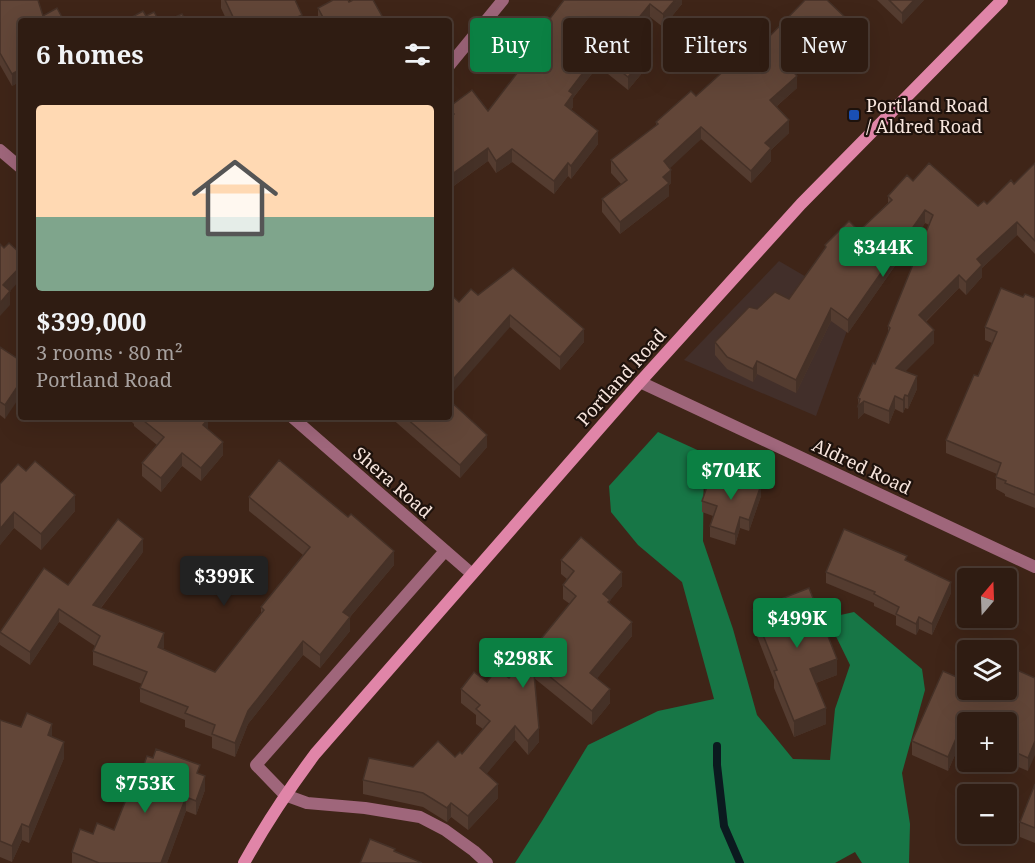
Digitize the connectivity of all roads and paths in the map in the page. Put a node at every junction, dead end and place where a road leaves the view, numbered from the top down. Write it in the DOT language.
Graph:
graph roads {
  1 [pos="503,0"];
  2 [pos="1002,0"];
  3 [pos="452,62"];
  4 [pos="0,150"];
  5 [pos="18,165"];
  6 [pos="640,382"];
  7 [pos="295,420"];
  8 [pos="445,551"];
  9 [pos="1035,567"];
  10 [pos="472,574"];
  11 [pos="285,795"];
  12 [pos="244,863"];
  13 [pos="487,863"];
  1 -- 3 [label="street"];
  2 -- 6 [label="street, Portland Road"];
  4 -- 5 [label="street"];
  6 -- 9 [label="street, Aldred Road"];
  6 -- 10 [label="street, Portland Road"];
  7 -- 8 [label="street, Shera Road"];
  8 -- 10 [label="street, Shera Road"];
  8 -- 11 [label="street"];
  10 -- 11 [label="street, Portland Road"];
  11 -- 12 [label="street, Portland Road"];
  11 -- 13 [label="street"];
}
